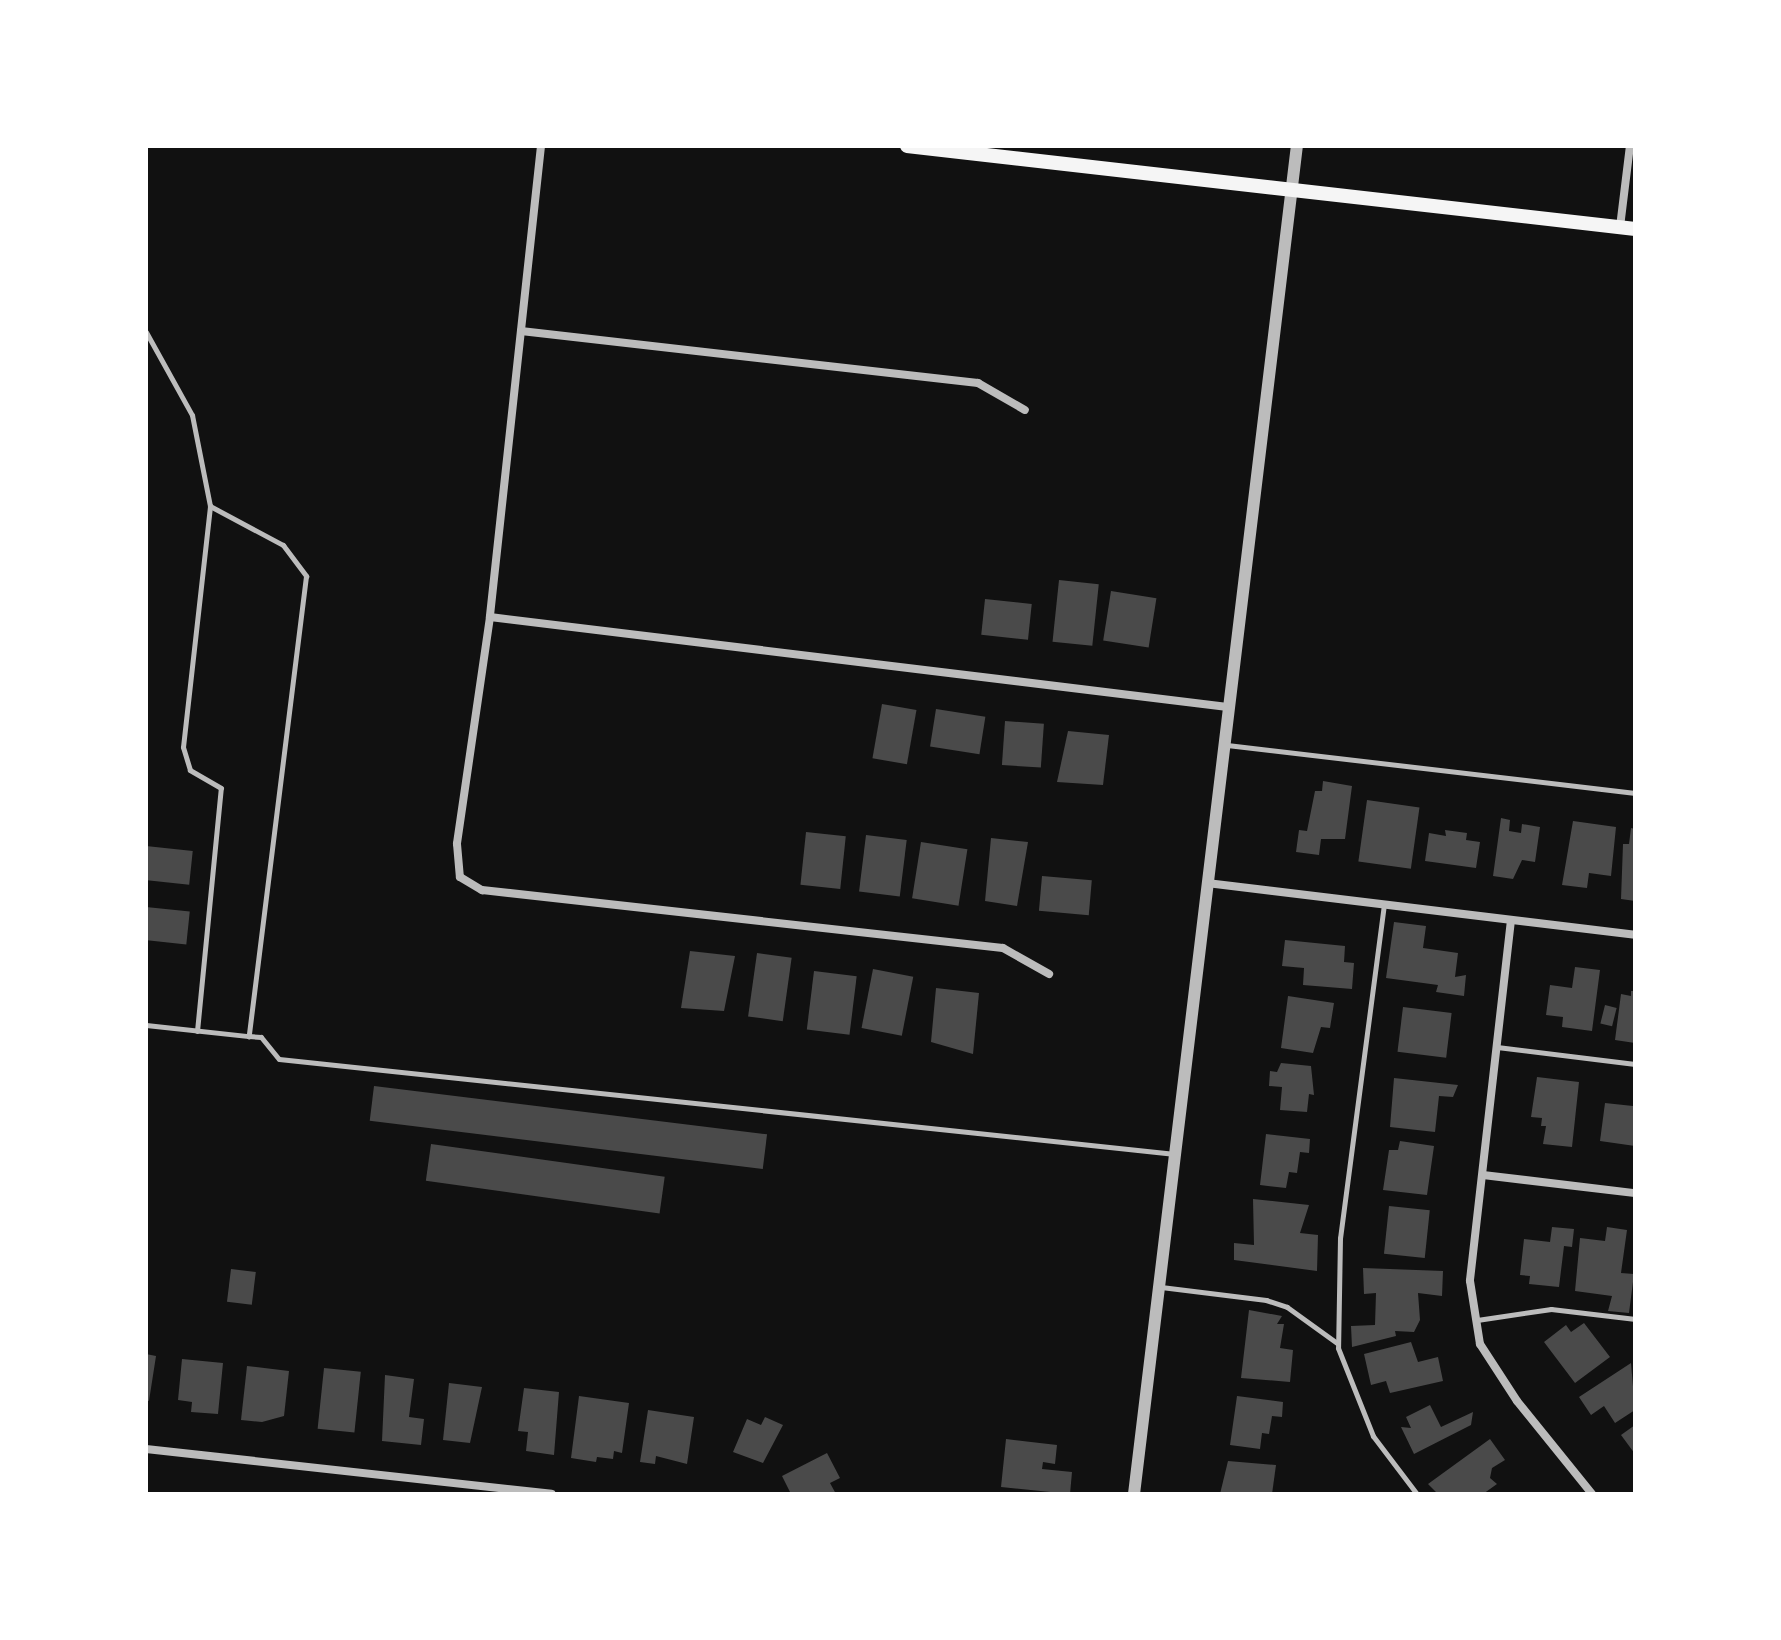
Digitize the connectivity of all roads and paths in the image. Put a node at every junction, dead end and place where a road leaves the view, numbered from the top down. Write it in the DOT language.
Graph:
graph roads {
  1 [pos="541,146"];
  2 [pos="907,146"];
  3 [pos="1297,146"];
  4 [pos="1630,146"];
  5 [pos="973,149"];
  6 [pos="1292,186"];
  7 [pos="1627,228"];
  8 [pos="521,331"];
  9 [pos="146,332"];
  10 [pos="1025,410"];
  11 [pos="210,506"];
  12 [pos="490,617"];
  13 [pos="1228,707"];
  14 [pos="1224,744"];
  15 [pos="1635,793"];
  16 [pos="1207,883"];
  17 [pos="1384,904"];
  18 [pos="1511,920"];
  19 [pos="1635,935"];
  20 [pos="1049,974"];
  21 [pos="146,1025"];
  22 [pos="197,1031"];
  23 [pos="249,1036"];
  24 [pos="1497,1047"];
  25 [pos="1635,1064"];
  26 [pos="1175,1154"];
  27 [pos="1483,1175"];
  28 [pos="1635,1193"];
  29 [pos="1159,1287"];
  30 [pos="1635,1319"];
  31 [pos="1477,1320"];
  32 [pos="1338,1344"];
  33 [pos="146,1449"];
  34 [pos="499,1492"];
  35 [pos="552,1494"];
  36 [pos="1134,1494"];
  37 [pos="1417,1494"];
  38 [pos="1592,1494"];
  1 -- 8 [label="street"];
  2 -- 5 [label="main road"];
  3 -- 6 [label="street"];
  4 -- 7 [label="street"];
  5 -- 6 [label="main road"];
  6 -- 7 [label="main road"];
  6 -- 13 [label="street"];
  8 -- 10 [label="street"];
  8 -- 12 [label="street"];
  9 -- 11 [label="lane"];
  11 -- 22 [label="lane"];
  11 -- 23 [label="lane"];
  12 -- 13 [label="street"];
  12 -- 20 [label="street"];
  13 -- 14 [label="street"];
  14 -- 15 [label="lane"];
  14 -- 16 [label="street"];
  16 -- 17 [label="street"];
  16 -- 26 [label="street"];
  17 -- 18 [label="street"];
  17 -- 32 [label="lane"];
  18 -- 19 [label="street"];
  18 -- 24 [label="street"];
  21 -- 22 [label="lane"];
  22 -- 23 [label="lane"];
  23 -- 26 [label="lane"];
  24 -- 25 [label="lane"];
  24 -- 27 [label="street"];
  26 -- 29 [label="street"];
  27 -- 28 [label="street"];
  27 -- 31 [label="street"];
  29 -- 32 [label="lane"];
  29 -- 36 [label="street"];
  30 -- 31 [label="lane"];
  31 -- 38 [label="street"];
  32 -- 37 [label="lane"];
  33 -- 34 [label="street"];
  34 -- 35 [label="street"];
}
